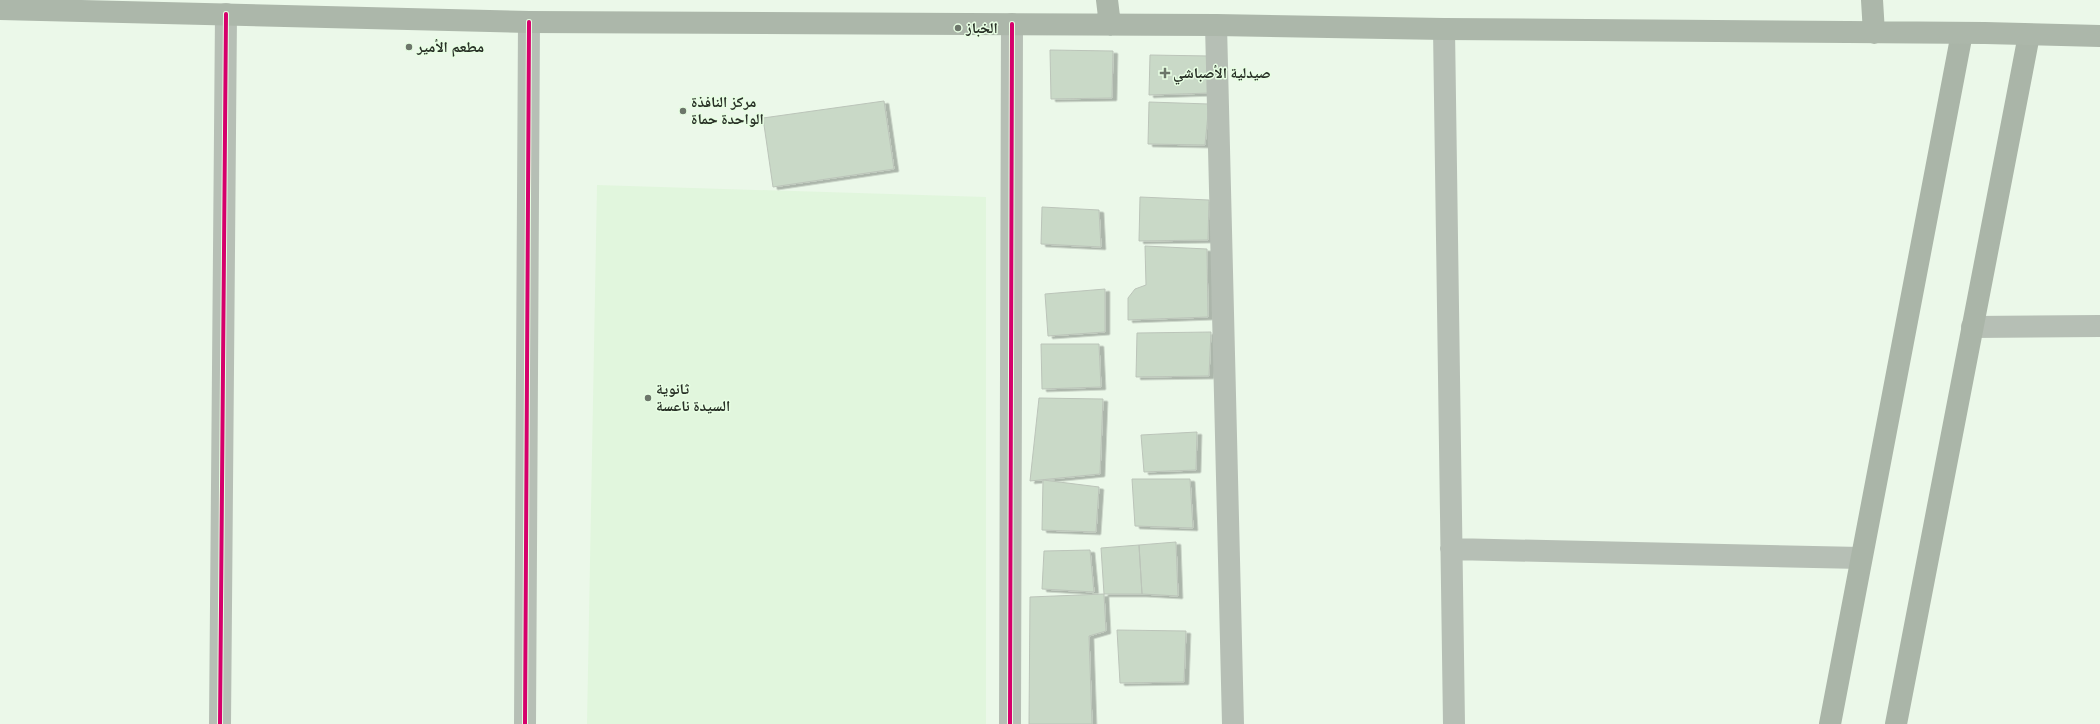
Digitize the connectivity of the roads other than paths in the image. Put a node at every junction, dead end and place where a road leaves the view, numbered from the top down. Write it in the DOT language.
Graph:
graph roads {
  1 [pos="1107,0"];
  2 [pos="1872,0"];
  3 [pos="0,9"];
  4 [pos="226,14"];
  5 [pos="529,22"];
  6 [pos="1012,24"];
  7 [pos="1110,25"];
  8 [pos="1216,25"];
  9 [pos="1444,29"];
  10 [pos="1874,33"];
  11 [pos="1962,34"];
  12 [pos="2029,35"];
  13 [pos="2100,36"];
  14 [pos="2100,326"];
  15 [pos="1972,327"];
  16 [pos="1451,549"];
  17 [pos="1861,558"];
  18 [pos="220,724"];
  19 [pos="525,724"];
  20 [pos="1010,724"];
  21 [pos="1233,724"];
  22 [pos="1454,724"];
  23 [pos="1830,724"];
  24 [pos="1896,724"];
  1 -- 7 [label="main road"];
  2 -- 10 [label="main road"];
  3 -- 4 [label="main road"];
  4 -- 5 [label="main road"];
  4 -- 18 [label="street"];
  5 -- 6 [label="main road"];
  5 -- 19 [label="street"];
  6 -- 7 [label="main road"];
  6 -- 20 [label="street"];
  7 -- 8 [label="main road"];
  8 -- 9 [label="main road"];
  8 -- 21 [label="street"];
  9 -- 10 [label="main road"];
  9 -- 16 [label="street"];
  10 -- 11 [label="main road"];
  11 -- 12 [label="main road"];
  11 -- 17 [label="main road"];
  12 -- 13 [label="main road"];
  12 -- 15 [label="main road"];
  14 -- 15 [label="street"];
  15 -- 24 [label="main road"];
  16 -- 17 [label="street"];
  16 -- 22 [label="street"];
  17 -- 23 [label="main road"];
}
